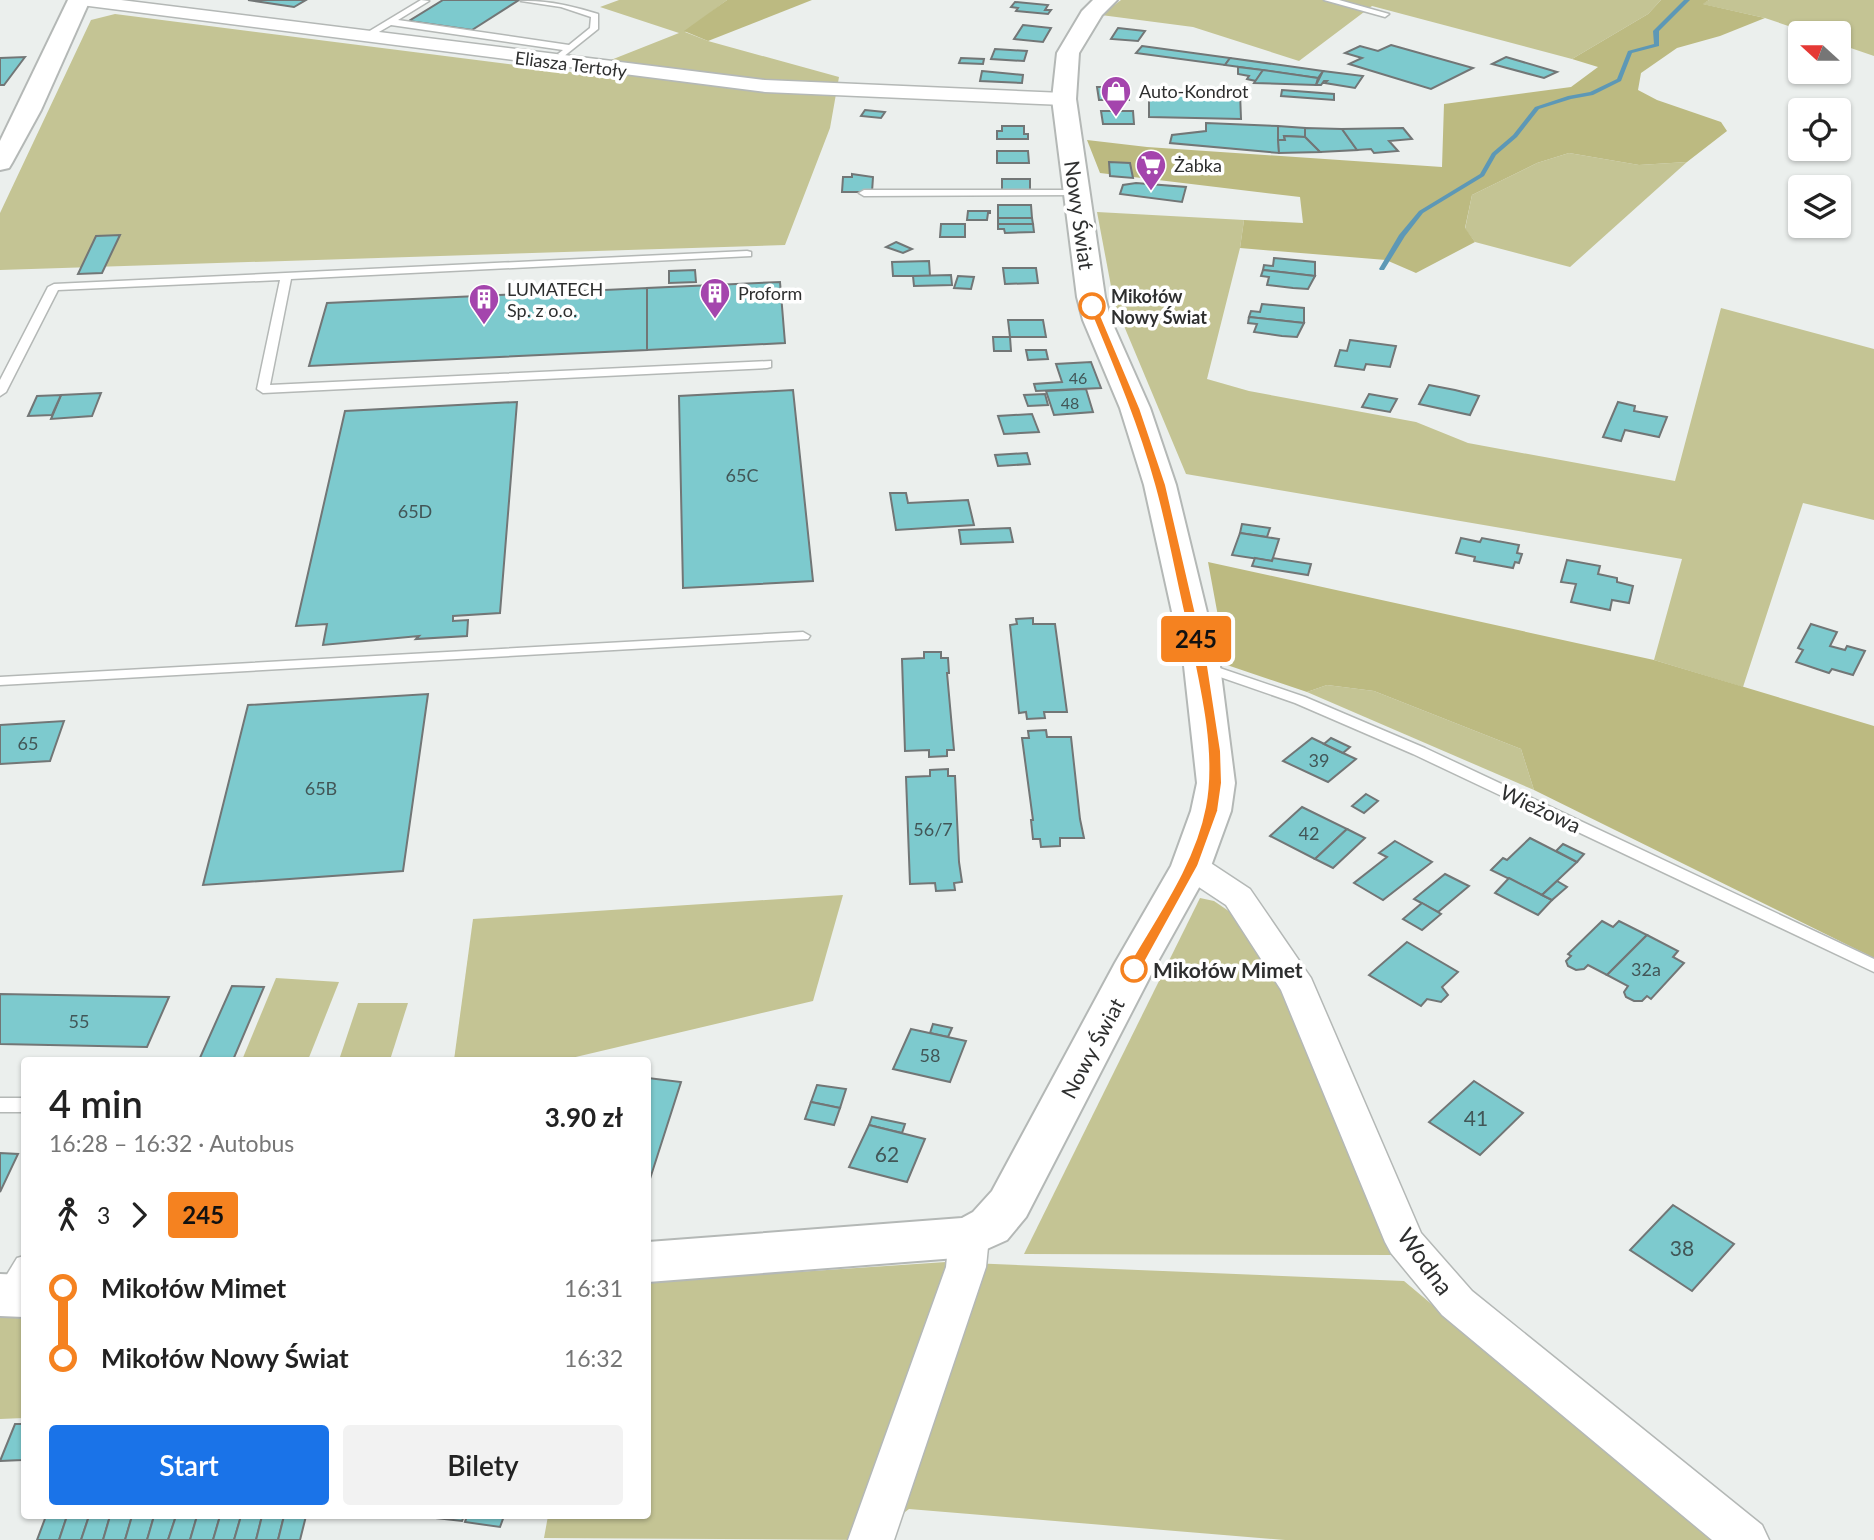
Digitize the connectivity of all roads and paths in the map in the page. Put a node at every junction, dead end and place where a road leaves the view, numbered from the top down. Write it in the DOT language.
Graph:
graph roads {
  1 [pos="80,0"];
  2 [pos="1106,0"];
  3 [pos="1328,0"];
  4 [pos="425,1"];
  5 [pos="525,1"];
  6 [pos="1385,14"];
  7 [pos="391,22"];
  8 [pos="362,38"];
  9 [pos="571,48"];
  10 [pos="553,62"];
  11 [pos="1064,99"];
  12 [pos="1,159"];
  13 [pos="864,193"];
  14 [pos="1077,193"];
  15 [pos="747,254"];
  16 [pos="286,276"];
  17 [pos="767,364"];
  18 [pos="0,392"];
  19 [pos="803,636"];
  20 [pos="1202,666"];
  21 [pos="0,681"];
  22 [pos="1191,866"];
  23 [pos="1874,966"];
  24 [pos="0,1105"];
  25 [pos="21,1105"];
  26 [pos="969,1237"];
  27 [pos="651,1262"];
  28 [pos="871,1540"];
  29 [pos="1746,1540"];
  1 -- 8 [label="street, Eliasza Tertoły"];
  1 -- 12 [label="street"];
  2 -- 11 [label="street, Nowy Świat"];
  3 -- 6 [label="lane"];
  4 -- 7 [label="lane"];
  5 -- 9 [label="lane"];
  7 -- 8 [label="lane"];
  7 -- 9 [label="lane"];
  8 -- 10 [label="street, Eliasza Tertoły"];
  9 -- 10 [label="lane"];
  10 -- 11 [label="street, Eliasza Tertoły"];
  11 -- 14 [label="street, Nowy Świat"];
  13 -- 14 [label="lane"];
  14 -- 20 [label="street, Nowy Świat"];
  15 -- 16 [label="lane"];
  16 -- 17 [label="lane"];
  16 -- 18 [label="lane"];
  19 -- 21 [label="lane"];
  20 -- 22 [label="street, Nowy Świat"];
  20 -- 23 [label="lane, Wieżowa"];
  22 -- 26 [label="street, Nowy Świat"];
  22 -- 29 [label="street, Wodna"];
  24 -- 25 [label="lane"];
  26 -- 27 [label="street"];
  26 -- 28 [label="street"];
}
